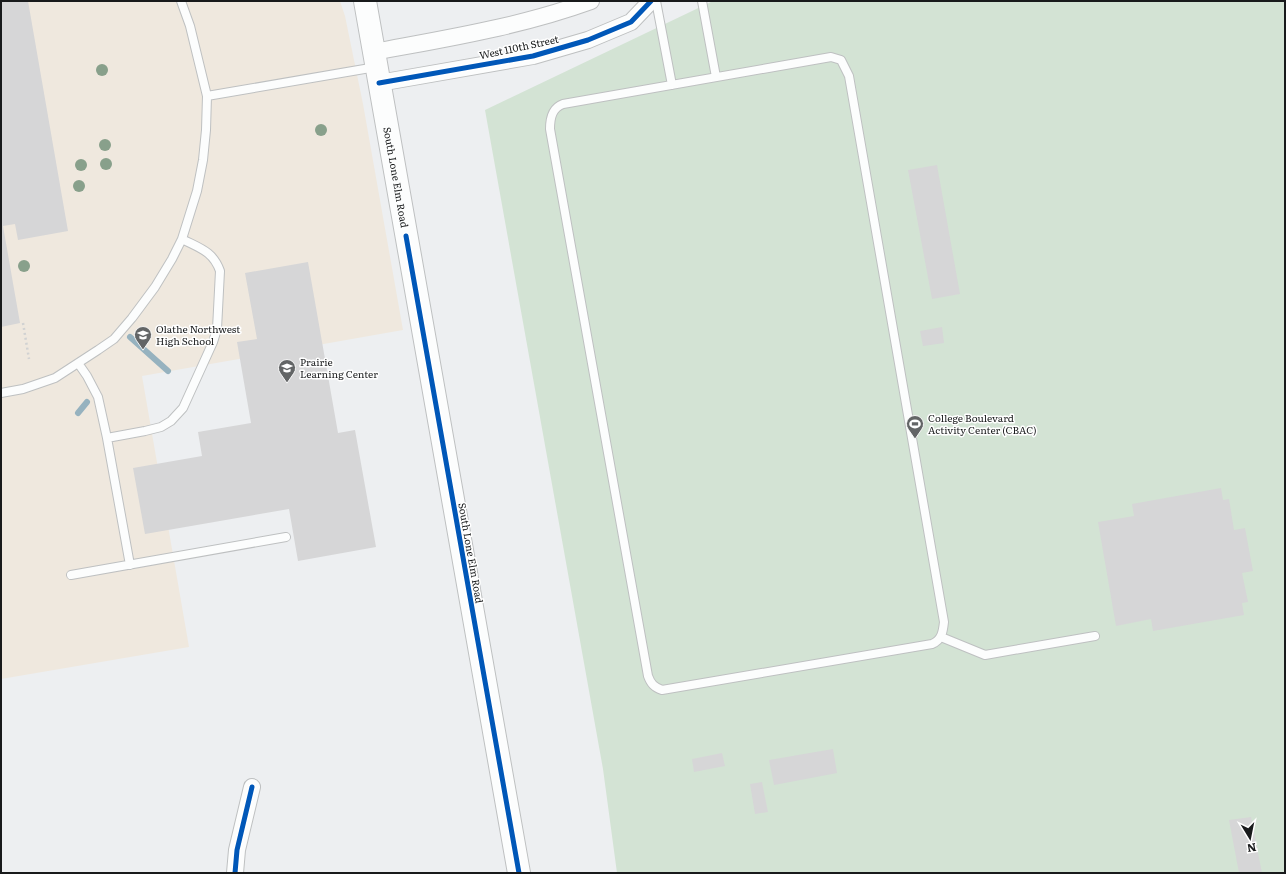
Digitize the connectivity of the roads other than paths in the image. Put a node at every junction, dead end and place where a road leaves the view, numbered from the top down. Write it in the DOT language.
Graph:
graph roads {
  1 [pos="181,1"];
  2 [pos="365,1"];
  3 [pos="591,1"];
  4 [pos="651,1"];
  5 [pos="656,1"];
  6 [pos="702,1"];
  7 [pos="376,67"];
  8 [pos="716,77"];
  9 [pos="672,85"];
  10 [pos="207,96"];
  11 [pos="182,240"];
  12 [pos="78,363"];
  13 [pos="1,394"];
  14 [pos="107,438"];
  15 [pos="286,537"];
  16 [pos="130,565"];
  17 [pos="72,575"];
  18 [pos="1095,636"];
  19 [pos="941,637"];
  20 [pos="252,787"];
  21 [pos="235,873"];
  22 [pos="519,873"];
  1 -- 10 [label="lane"];
  2 -- 7 [label="street, South Lone Elm Road"];
  3 -- 7 [label="street"];
  4 -- 7 [label="street, West 110th Street"];
  5 -- 9 [label="lane"];
  6 -- 8 [label="lane"];
  7 -- 10 [label="lane"];
  7 -- 22 [label="street, South Lone Elm Road"];
  8 -- 9 [label="lane"];
  8 -- 19 [label="lane"];
  9 -- 19 [label="lane"];
  10 -- 11 [label="lane"];
  11 -- 12 [label="lane"];
  11 -- 14 [label="lane"];
  12 -- 13 [label="lane"];
  12 -- 14 [label="lane"];
  14 -- 16 [label="lane"];
  15 -- 16 [label="lane"];
  16 -- 17 [label="lane"];
  18 -- 19 [label="lane"];
  20 -- 21 [label="street"];
}
